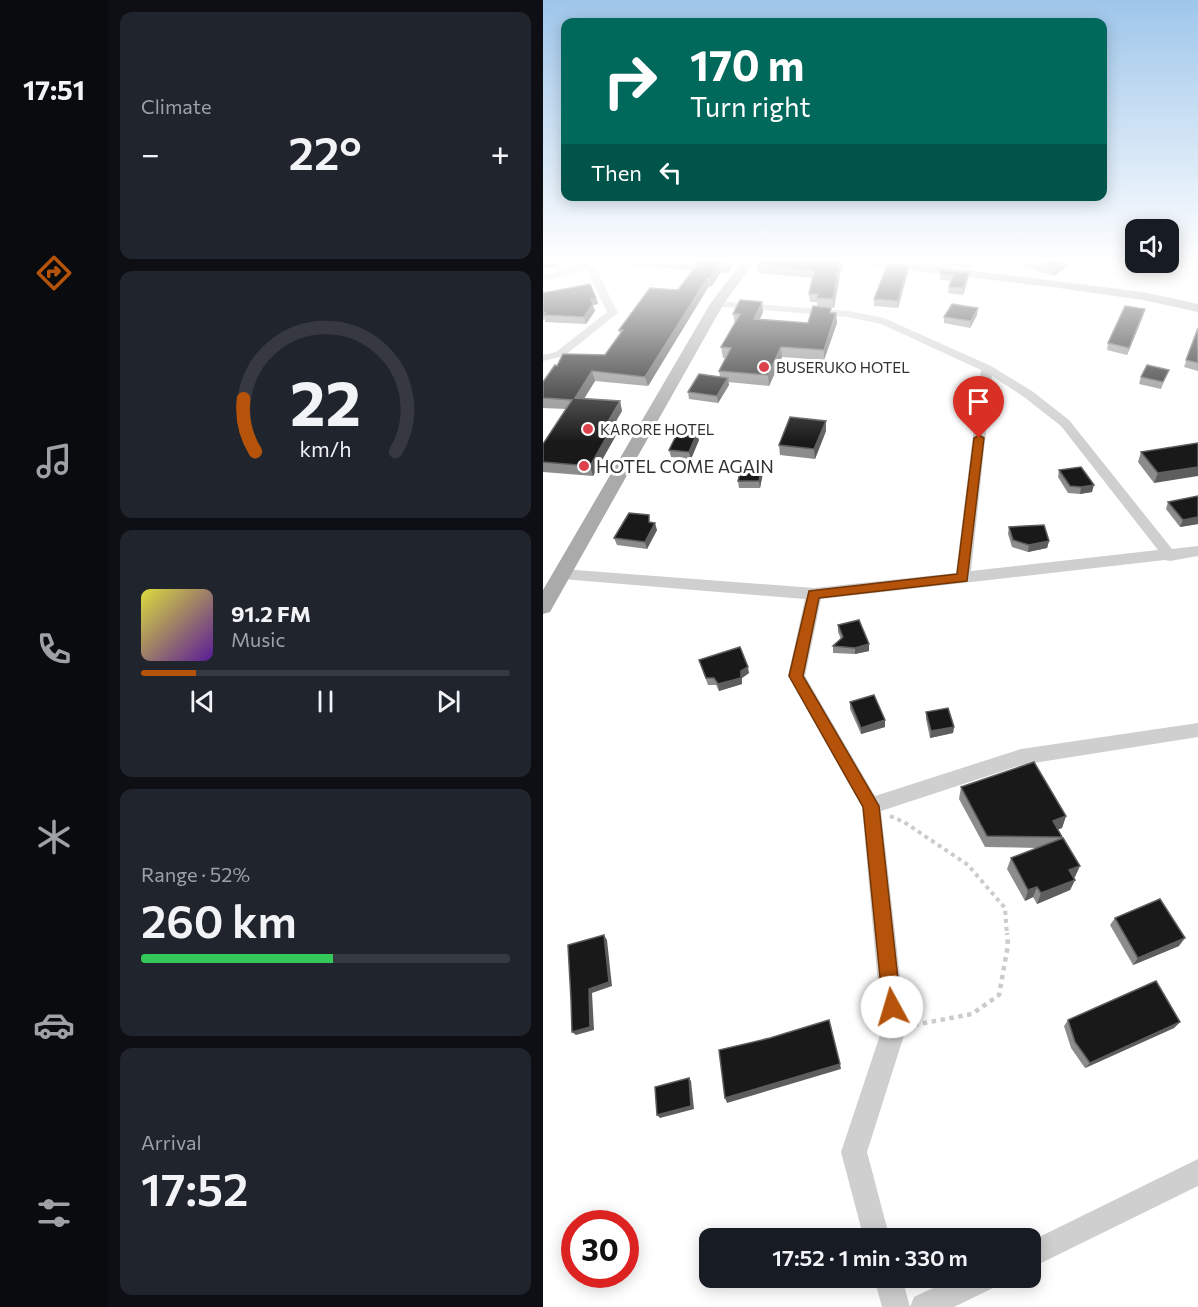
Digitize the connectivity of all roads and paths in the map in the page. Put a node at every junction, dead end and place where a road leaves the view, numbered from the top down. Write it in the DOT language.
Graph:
graph roads {
  1 [pos="604,320"];
  2 [pos="708,320"];
  3 [pos="879,320"];
  4 [pos="543,357"];
  5 [pos="987,368"];
  6 [pos="1198,551"];
  7 [pos="1170,555"];
  8 [pos="562,574"];
  9 [pos="963,578"];
  10 [pos="814,594"];
  11 [pos="543,607"];
  12 [pos="1198,730"];
  13 [pos="871,806"];
  14 [pos="894,1029"];
  15 [pos="1198,1172"];
  16 [pos="874,1228"];
  17 [pos="1041,1250"];
  18 [pos="891,1288"];
  19 [pos="963,1288"];
  20 [pos="896,1307"];
  21 [pos="924,1307"];
  1 -- 4 [label="street"];
  2 -- 8 [label="main road"];
  3 -- 5 [label="street"];
  5 -- 7 [label="street"];
  5 -- 9 [label="street"];
  6 -- 7 [label="street"];
  7 -- 9 [label="street"];
  8 -- 10 [label="street"];
  8 -- 11 [label="main road"];
  9 -- 10 [label="street"];
  10 -- 13 [label="street"];
  12 -- 13 [label="street"];
  13 -- 14 [label="street"];
  13 -- 14 [label="path"];
  14 -- 16 [label="street"];
  15 -- 17 [label="street"];
  18 -- 20 [label="street"];
  19 -- 21 [label="street"];
}
